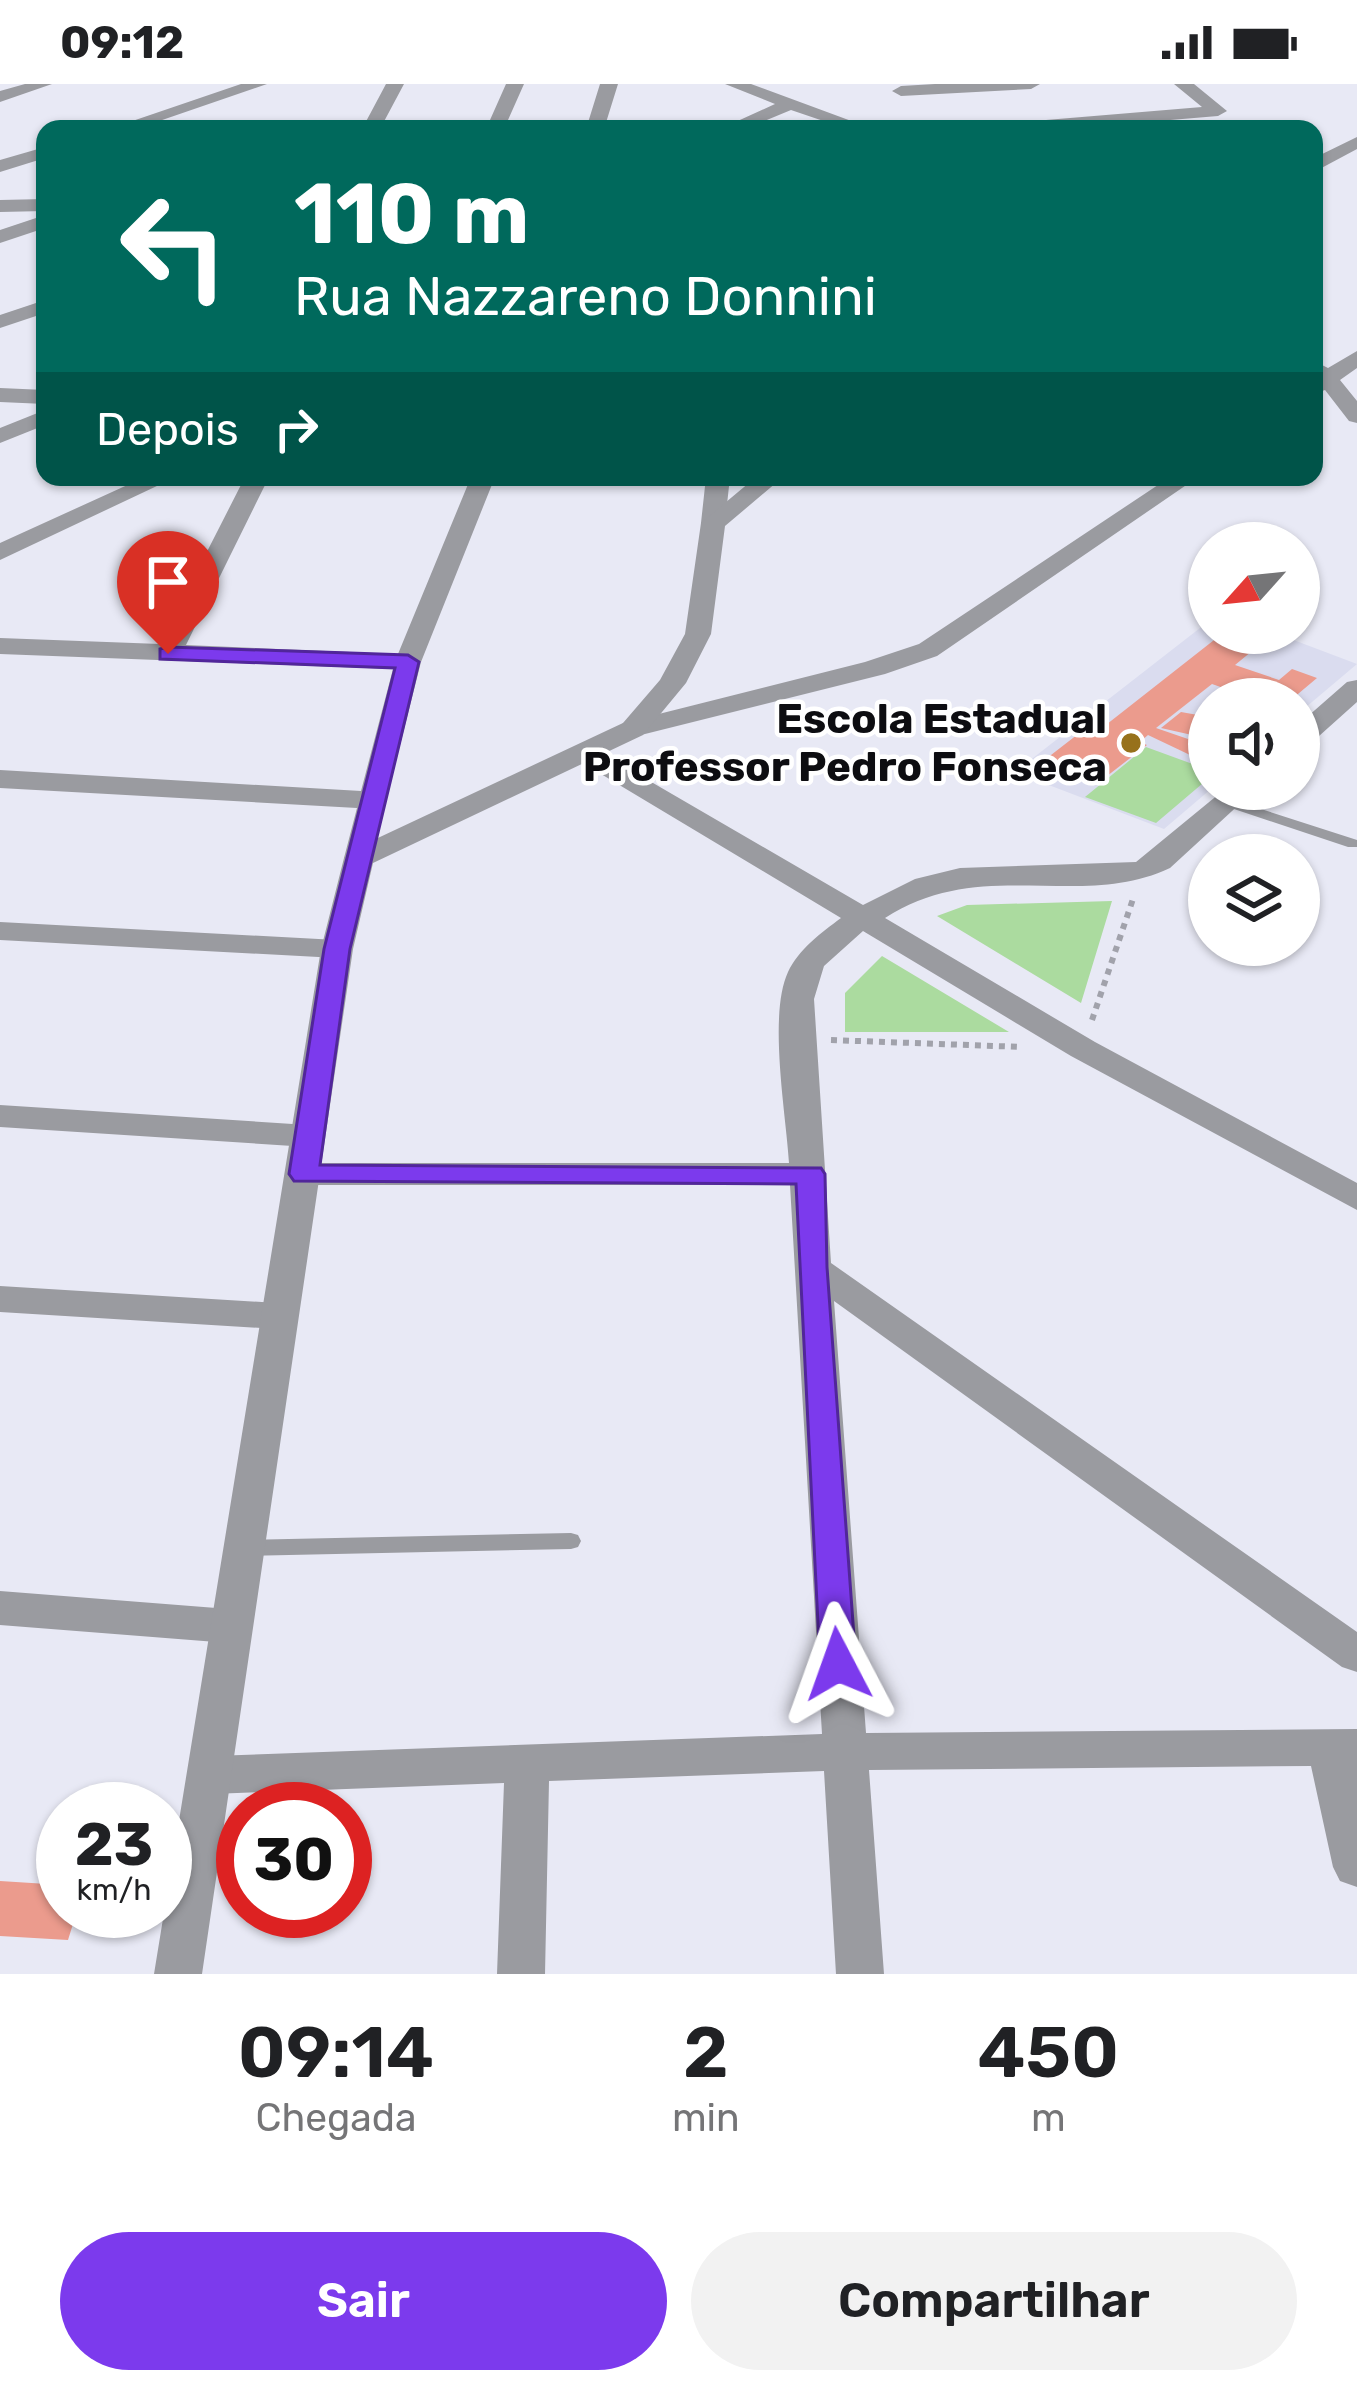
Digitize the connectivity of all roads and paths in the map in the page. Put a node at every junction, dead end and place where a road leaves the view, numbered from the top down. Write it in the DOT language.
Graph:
graph roads {
  1 [pos="43,84"];
  2 [pos="204,84"];
  3 [pos="258,84"];
  4 [pos="395,84"];
  5 [pos="515,84"];
  6 [pos="609,84"];
  7 [pos="734,84"];
  8 [pos="1031,84"];
  9 [pos="1183,84"];
  10 [pos="901,91"];
  11 [pos="0,97"];
  12 [pos="195,105"];
  13 [pos="798,106"];
  14 [pos="166,120"];
  15 [pos="376,120"];
  16 [pos="499,120"];
  17 [pos="599,120"];
  18 [pos="756,120"];
  19 [pos="773,120"];
  20 [pos="838,120"];
  21 [pos="1142,120"];
  22 [pos="1357,142"];
  23 [pos="36,155"];
  24 [pos="1323,161"];
  25 [pos="0,166"];
  26 [pos="0,206"];
  27 [pos="36,206"];
  28 [pos="36,224"];
  29 [pos="0,237"];
  30 [pos="36,309"];
  31 [pos="0,322"];
  32 [pos="1357,358"];
  33 [pos="1323,375"];
  34 [pos="1323,383"];
  35 [pos="0,395"];
  36 [pos="36,397"];
  37 [pos="36,410"];
  38 [pos="1357,416"];
  39 [pos="36,421"];
  40 [pos="0,424"];
  41 [pos="0,436"];
  42 [pos="144,486"];
  43 [pos="252,486"];
  44 [pos="480,486"];
  45 [pos="717,486"];
  46 [pos="759,486"];
  47 [pos="1173,486"];
  48 [pos="713,523"];
  49 [pos="0,551"];
  50 [pos="0,646"];
  51 [pos="168,654"];
  52 [pos="408,662"];
  53 [pos="1357,688"];
  54 [pos="1320,721"];
  55 [pos="633,729"];
  56 [pos="586,753"];
  57 [pos="0,779"];
  58 [pos="374,800"];
  59 [pos="1218,810"];
  60 [pos="1271,810"];
  61 [pos="1353,844"];
  62 [pos="359,858"];
  63 [pos="1142,870"];
  64 [pos="864,916"];
  65 [pos="0,931"];
  66 [pos="337,949"];
  67 [pos="798,1039"];
  68 [pos="1083,1049"];
  69 [pos="0,1116"];
  70 [pos="308,1136"];
  71 [pos="304,1174"];
  72 [pos="810,1174"];
  73 [pos="1357,1198"];
  74 [pos="812,1267"];
  75 [pos="0,1299"];
  76 [pos="278,1316"];
  77 [pos="571,1541"];
  78 [pos="241,1548"];
  79 [pos="0,1608"];
  80 [pos="229,1626"];
  81 [pos="1357,1655"];
  82 [pos="1343,1747"];
  83 [pos="844,1752"];
  84 [pos="527,1764"];
  85 [pos="212,1775"];
  86 [pos="1357,1867"];
  87 [pos="178,1974"];
  88 [pos="521,1974"];
  89 [pos="860,1974"];
  1 -- 11 [label="street"];
  2 -- 12 [label="street"];
  3 -- 12 [label="street"];
  4 -- 15 [label="street"];
  5 -- 16 [label="street"];
  6 -- 17 [label="street"];
  7 -- 13 [label="street"];
  8 -- 10 [label="street"];
  9 -- 21 [label="street"];
  12 -- 14 [label="street"];
  13 -- 18 [label="street"];
  13 -- 19 [label="street"];
  13 -- 20 [label="street"];
  22 -- 24 [label="street"];
  23 -- 25 [label="street"];
  26 -- 27 [label="street"];
  28 -- 29 [label="street"];
  30 -- 31 [label="street"];
  32 -- 33 [label="street"];
  34 -- 38 [label="street"];
  35 -- 36 [label="street"];
  37 -- 40 [label="street"];
  39 -- 41 [label="street"];
  42 -- 49 [label="street"];
  43 -- 51 [label="street"];
  44 -- 52 [label="street"];
  45 -- 48 [label="street"];
  46 -- 48 [label="street"];
  47 -- 55 [label="street"];
  48 -- 55 [label="street"];
  50 -- 51 [label="street"];
  51 -- 52 [label="street"];
  52 -- 58 [label="street"];
  53 -- 54 [label="street"];
  55 -- 56 [label="street"];
  56 -- 62 [label="street"];
  56 -- 64 [label="street"];
  57 -- 58 [label="street"];
  58 -- 62 [label="street"];
  59 -- 63 [label="street"];
  60 -- 61 [label="lane"];
  62 -- 66 [label="street"];
  63 -- 64 [label="street"];
  63 -- 68 [label="path"];
  64 -- 67 [label="street"];
  64 -- 68 [label="street"];
  65 -- 66 [label="street"];
  66 -- 70 [label="street"];
  67 -- 68 [label="path"];
  67 -- 72 [label="street"];
  68 -- 73 [label="street"];
  69 -- 70 [label="street"];
  70 -- 71 [label="street"];
  71 -- 72 [label="street"];
  71 -- 76 [label="street"];
  72 -- 74 [label="street"];
  74 -- 81 [label="street"];
  74 -- 83 [label="street"];
  75 -- 76 [label="street"];
  76 -- 78 [label="street"];
  77 -- 78 [label="lane"];
  78 -- 80 [label="street"];
  79 -- 80 [label="street"];
  80 -- 85 [label="street"];
  82 -- 83 [label="street"];
  82 -- 86 [label="street"];
  83 -- 84 [label="street"];
  83 -- 89 [label="street"];
  84 -- 85 [label="street"];
  84 -- 88 [label="street"];
  85 -- 87 [label="street"];
}
